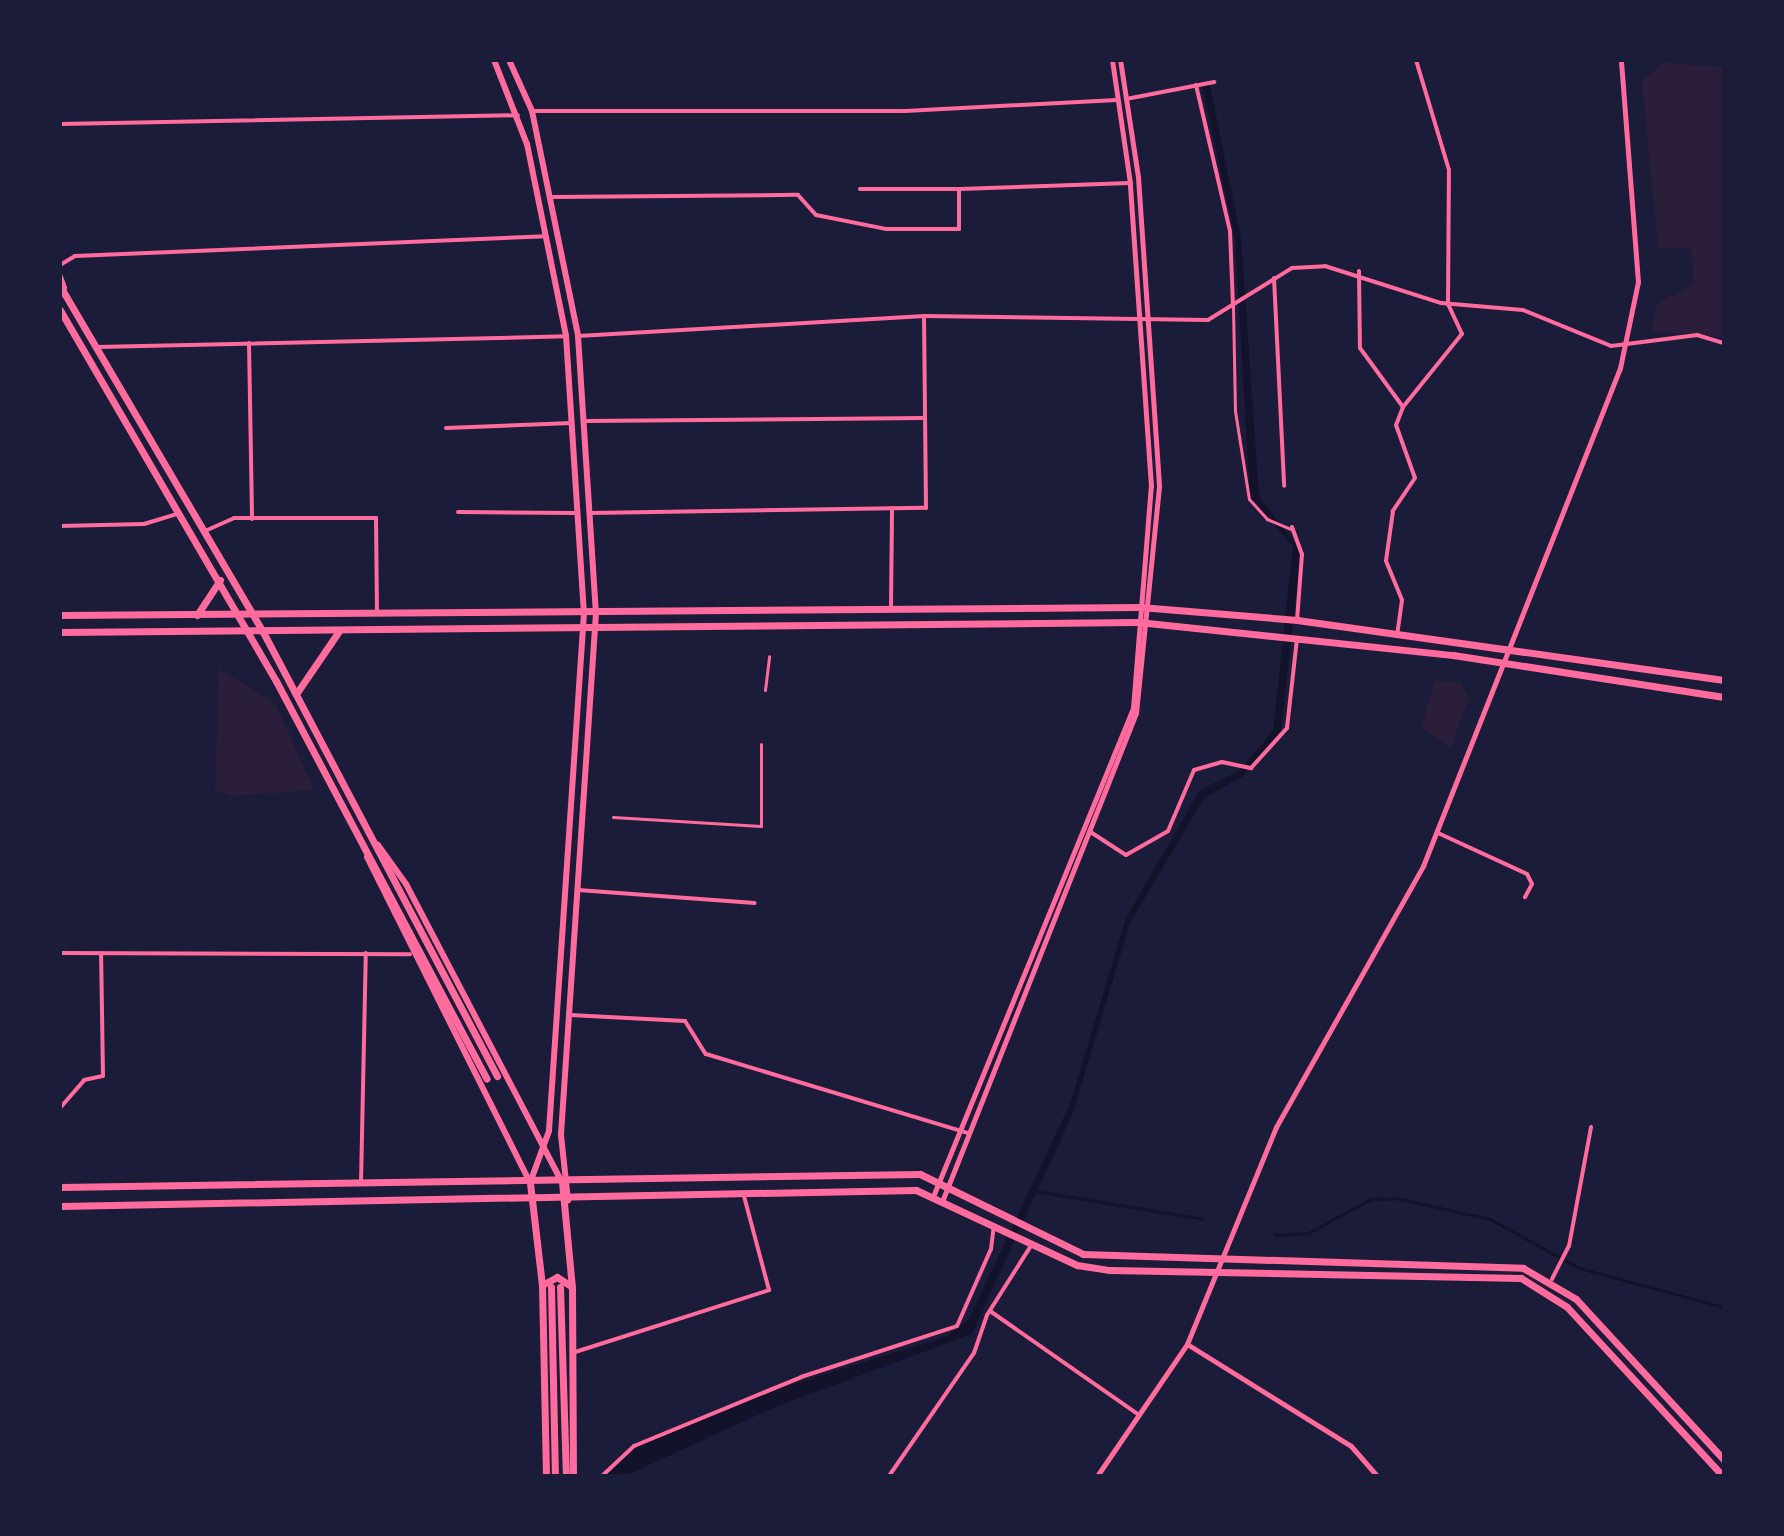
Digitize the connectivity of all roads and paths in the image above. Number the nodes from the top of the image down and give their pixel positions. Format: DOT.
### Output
graph roads {
  1 [pos="494,60"];
  2 [pos="509,60"];
  3 [pos="1112,60"];
  4 [pos="1120,60"];
  5 [pos="1416,60"];
  6 [pos="1621,60"];
  7 [pos="1214,82"];
  8 [pos="1196,85"];
  9 [pos="1124,100"];
  10 [pos="532,111"];
  11 [pos="518,115"];
  12 [pos="60,124"];
  13 [pos="1130,183"];
  14 [pos="860,189"];
  15 [pos="959,189"];
  16 [pos="551,197"];
  17 [pos="546,236"];
  18 [pos="60,265"];
  19 [pos="1359,271"];
  20 [pos="60,276"];
  21 [pos="1274,278"];
  22 [pos="60,286"];
  23 [pos="69,300"];
  24 [pos="1448,304"];
  25 [pos="1234,306"];
  26 [pos="60,310"];
  27 [pos="924,316"];
  28 [pos="1144,318"];
  29 [pos="566,336"];
  30 [pos="578,336"];
  31 [pos="249,343"];
  32 [pos="1724,343"];
  33 [pos="96,347"];
  34 [pos="1626,347"];
  35 [pos="1403,407"];
  36 [pos="925,418"];
  37 [pos="584,421"];
  38 [pos="572,423"];
  39 [pos="446,428"];
  40 [pos="1284,486"];
  41 [pos="892,508"];
  42 [pos="458,512"];
  43 [pos="180,513"];
  44 [pos="577,513"];
  45 [pos="590,513"];
  46 [pos="252,519"];
  47 [pos="60,526"];
  48 [pos="1292,529"];
  49 [pos="205,531"];
  50 [pos="220,580"];
  51 [pos="1144,607"];
  52 [pos="891,609"];
  53 [pos="584,613"];
  54 [pos="596,613"];
  55 [pos="377,614"];
  56 [pos="60,615"];
  57 [pos="197,615"];
  58 [pos="252,615"];
  59 [pos="239,616"];
  60 [pos="1297,620"];
  61 [pos="1138,622"];
  62 [pos="1148,623"];
  63 [pos="597,629"];
  64 [pos="584,630"];
  65 [pos="339,631"];
  66 [pos="60,632"];
  67 [pos="248,632"];
  68 [pos="263,632"];
  69 [pos="1397,634"];
  70 [pos="1297,636"];
  71 [pos="1507,648"];
  72 [pos="769,656"];
  73 [pos="1501,662"];
  74 [pos="1724,680"];
  75 [pos="765,690"];
  76 [pos="296,694"];
  77 [pos="1724,697"];
  78 [pos="761,744"];
  79 [pos="613,817"];
  80 [pos="1088,830"];
  81 [pos="1438,833"];
  82 [pos="372,837"];
  83 [pos="361,844"];
  84 [pos="578,890"];
  85 [pos="1525,897"];
  86 [pos="755,903"];
  87 [pos="60,953"];
  88 [pos="101,953"];
  89 [pos="366,953"];
  90 [pos="410,954"];
  91 [pos="570,1015"];
  92 [pos="497,1076"];
  93 [pos="487,1079"];
  94 [pos="60,1108"];
  95 [pos="1591,1127"];
  96 [pos="959,1129"];
  97 [pos="968,1133"];
  98 [pos="544,1147"];
  99 [pos="939,1179"];
  100 [pos="564,1182"];
  101 [pos="530,1183"];
  102 [pos="361,1185"];
  103 [pos="949,1185"];
  104 [pos="60,1187"];
  105 [pos="934,1194"];
  106 [pos="744,1196"];
  107 [pos="943,1199"];
  108 [pos="568,1201"];
  109 [pos="535,1202"];
  110 [pos="60,1206"];
  111 [pos="996,1227"];
  112 [pos="1030,1243"];
  113 [pos="1227,1257"];
  114 [pos="1221,1271"];
  115 [pos="1552,1279"];
  116 [pos="551,1286"];
  117 [pos="572,1288"];
  118 [pos="990,1311"];
  119 [pos="1187,1344"];
  120 [pos="572,1353"];
  121 [pos="1139,1415"];
  122 [pos="1724,1460"];
  123 [pos="546,1476"];
  124 [pos="555,1476"];
  125 [pos="566,1476"];
  126 [pos="573,1476"];
  127 [pos="602,1476"];
  128 [pos="889,1476"];
  129 [pos="1097,1476"];
  130 [pos="1377,1476"];
  131 [pos="1723,1476"];
  1 -- 11 [label="main road"];
  2 -- 10 [label="main road"];
  3 -- 9 [label="street"];
  4 -- 9 [label="street"];
  5 -- 24 [label="street"];
  6 -- 34 [label="street"];
  7 -- 8 [label="street"];
  8 -- 9 [label="street"];
  8 -- 25 [label="street"];
  9 -- 10 [label="street"];
  9 -- 13 [label="street"];
  9 -- 28 [label="street"];
  10 -- 16 [label="main road"];
  11 -- 12 [label="street"];
  11 -- 17 [label="main road"];
  13 -- 15 [label="street"];
  13 -- 28 [label="street"];
  14 -- 15 [label="street"];
  15 -- 16 [label="street"];
  16 -- 30 [label="main road"];
  17 -- 18 [label="street"];
  17 -- 29 [label="main road"];
  19 -- 21 [label="street"];
  19 -- 24 [label="street"];
  19 -- 35 [label="street"];
  20 -- 23 [label="street"];
  21 -- 25 [label="street"];
  21 -- 40 [label="street"];
  22 -- 23 [label="main road"];
  23 -- 33 [label="main road"];
  24 -- 34 [label="street"];
  24 -- 35 [label="street"];
  25 -- 28 [label="street"];
  25 -- 48 [label="street"];
  26 -- 43 [label="main road"];
  27 -- 28 [label="street"];
  27 -- 30 [label="street"];
  27 -- 36 [label="street"];
  28 -- 51 [label="street"];
  29 -- 31 [label="street"];
  29 -- 38 [label="main road"];
  30 -- 37 [label="main road"];
  31 -- 33 [label="street"];
  31 -- 46 [label="street"];
  32 -- 34 [label="street"];
  33 -- 49 [label="main road"];
  34 -- 71 [label="street"];
  35 -- 69 [label="street"];
  36 -- 37 [label="street"];
  36 -- 41 [label="street"];
  37 -- 45 [label="main road"];
  38 -- 39 [label="street"];
  38 -- 44 [label="main road"];
  41 -- 45 [label="street"];
  41 -- 52 [label="street"];
  42 -- 44 [label="street"];
  43 -- 47 [label="street"];
  43 -- 50 [label="main road"];
  44 -- 53 [label="main road"];
  45 -- 54 [label="main road"];
  46 -- 49 [label="street"];
  46 -- 55 [label="street"];
  48 -- 60 [label="street"];
  49 -- 58 [label="main road"];
  50 -- 57 [label="main road"];
  50 -- 59 [label="main road"];
  51 -- 52 [label="main road"];
  51 -- 60 [label="main road"];
  51 -- 61 [label="street"];
  51 -- 62 [label="street"];
  52 -- 54 [label="main road"];
  53 -- 54 [label="main road"];
  53 -- 55 [label="main road"];
  53 -- 64 [label="main road"];
  54 -- 63 [label="main road"];
  55 -- 58 [label="main road"];
  56 -- 57 [label="main road"];
  57 -- 59 [label="main road"];
  58 -- 59 [label="main road"];
  58 -- 68 [label="main road"];
  59 -- 67 [label="main road"];
  60 -- 69 [label="main road"];
  61 -- 62 [label="main road"];
  61 -- 63 [label="main road"];
  61 -- 96 [label="street"];
  62 -- 70 [label="main road"];
  62 -- 80 [label="street"];
  63 -- 64 [label="main road"];
  63 -- 84 [label="main road"];
  64 -- 65 [label="main road"];
  64 -- 98 [label="main road"];
  65 -- 68 [label="main road"];
  65 -- 76 [label="main road"];
  66 -- 67 [label="main road"];
  67 -- 68 [label="main road"];
  67 -- 83 [label="main road"];
  68 -- 76 [label="main road"];
  69 -- 71 [label="main road"];
  70 -- 73 [label="main road"];
  70 -- 80 [label="street"];
  71 -- 73 [label="street"];
  71 -- 74 [label="main road"];
  72 -- 75 [label="street"];
  73 -- 77 [label="main road"];
  73 -- 81 [label="street"];
  76 -- 82 [label="main road"];
  78 -- 79 [label="street"];
  80 -- 97 [label="street"];
  81 -- 85 [label="street"];
  81 -- 113 [label="street"];
  82 -- 92 [label="main road"];
  82 -- 98 [label="main road"];
  83 -- 90 [label="main road"];
  83 -- 93 [label="main road"];
  84 -- 86 [label="street"];
  84 -- 91 [label="main road"];
  87 -- 88 [label="street"];
  88 -- 89 [label="street"];
  88 -- 94 [label="street"];
  89 -- 90 [label="street"];
  89 -- 102 [label="street"];
  90 -- 101 [label="main road"];
  91 -- 96 [label="street"];
  91 -- 100 [label="main road"];
  95 -- 115 [label="street"];
  96 -- 97 [label="street"];
  96 -- 99 [label="street"];
  97 -- 103 [label="street"];
  98 -- 100 [label="main road"];
  98 -- 101 [label="main road"];
  99 -- 100 [label="main road"];
  99 -- 103 [label="main road"];
  99 -- 105 [label="street"];
  100 -- 101 [label="main road"];
  100 -- 108 [label="main road"];
  101 -- 102 [label="main road"];
  101 -- 109 [label="main road"];
  102 -- 104 [label="main road"];
  103 -- 107 [label="street"];
  103 -- 113 [label="main road"];
  105 -- 106 [label="main road"];
  105 -- 107 [label="main road"];
  106 -- 108 [label="main road"];
  106 -- 120 [label="street"];
  107 -- 111 [label="main road"];
  108 -- 109 [label="main road"];
  108 -- 117 [label="main road"];
  109 -- 110 [label="main road"];
  109 -- 116 [label="main road"];
  111 -- 112 [label="main road"];
  111 -- 127 [label="street"];
  112 -- 114 [label="main road"];
  112 -- 118 [label="street"];
  113 -- 114 [label="street"];
  113 -- 115 [label="main road"];
  114 -- 119 [label="street"];
  114 -- 131 [label="main road"];
  115 -- 122 [label="main road"];
  116 -- 117 [label="main road"];
  116 -- 123 [label="main road"];
  116 -- 124 [label="main road"];
  116 -- 125 [label="main road"];
  117 -- 120 [label="main road"];
  118 -- 121 [label="street"];
  118 -- 128 [label="street"];
  119 -- 121 [label="street"];
  119 -- 130 [label="street"];
  120 -- 126 [label="main road"];
  121 -- 129 [label="street"];
}
